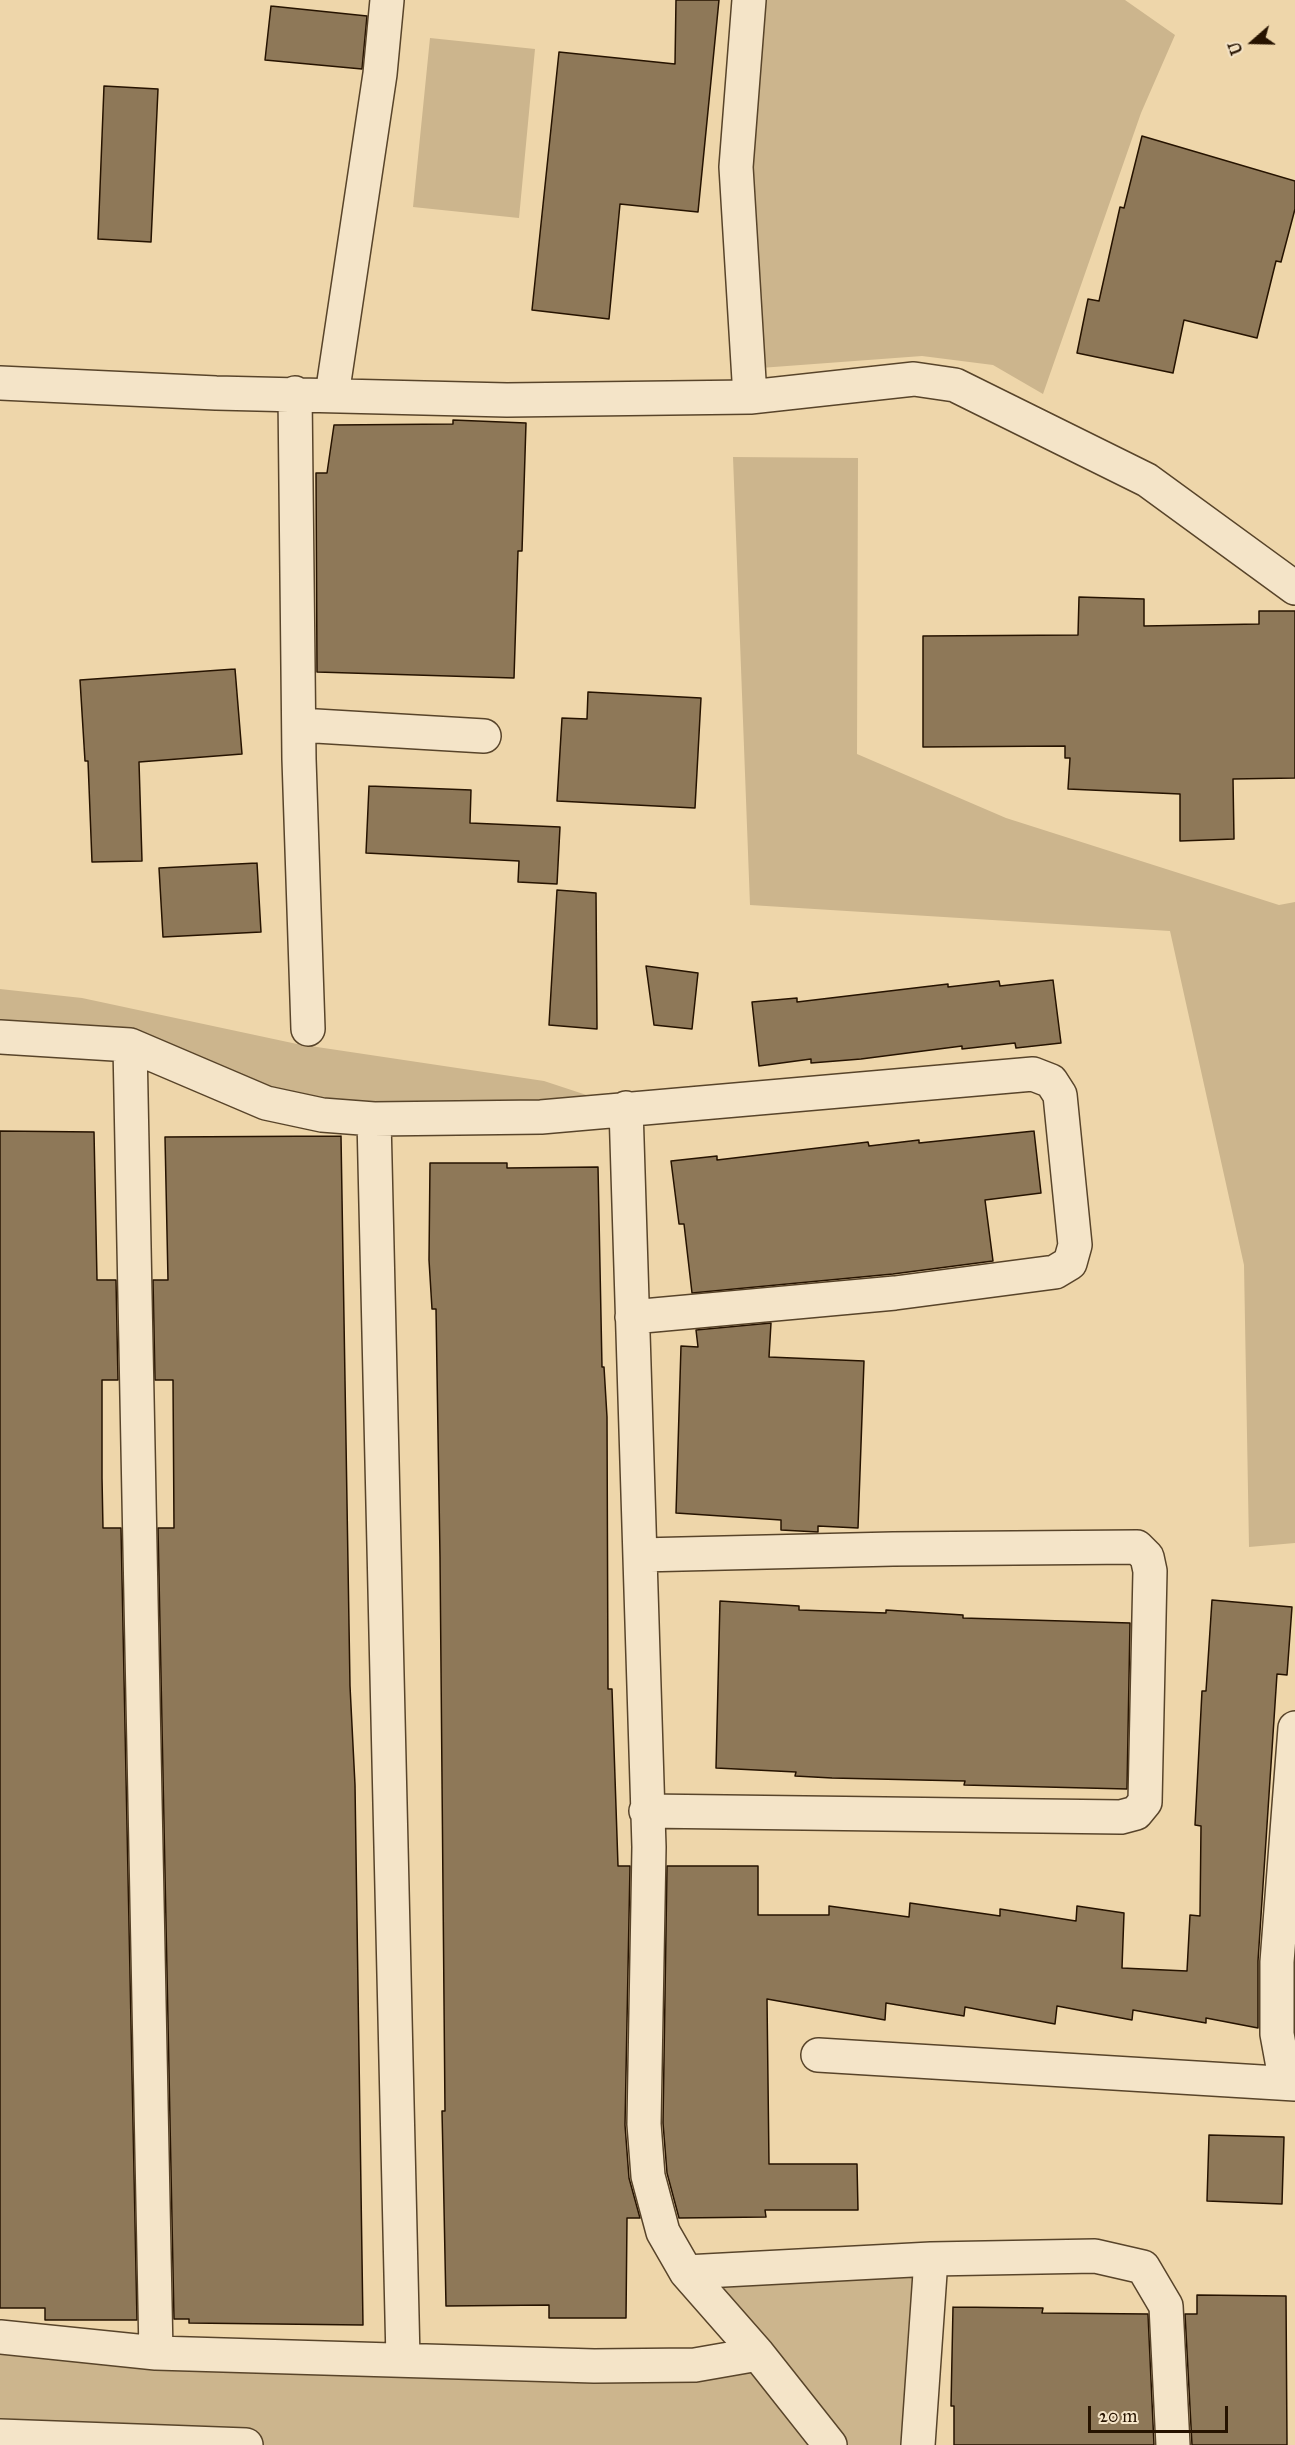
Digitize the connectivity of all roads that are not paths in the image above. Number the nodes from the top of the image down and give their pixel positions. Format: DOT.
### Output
graph roads {
  1 [pos="387,0"];
  2 [pos="749,0"];
  3 [pos="0,383"];
  4 [pos="295,393"];
  5 [pos="332,395"];
  6 [pos="750,397"];
  7 [pos="1295,588"];
  8 [pos="299,724"];
  9 [pos="484,736"];
  10 [pos="308,1029"];
  11 [pos="0,1037"];
  12 [pos="130,1045"];
  13 [pos="626,1108"];
  14 [pos="374,1119"];
  15 [pos="632,1317"];
  16 [pos="640,1556"];
  17 [pos="1295,1728"];
  18 [pos="646,1810"];
  19 [pos="818,2055"];
  20 [pos="1291,2084"];
  21 [pos="931,2259"];
  22 [pos="686,2272"];
  23 [pos="0,2337"];
  24 [pos="156,2353"];
  25 [pos="759,2354"];
  26 [pos="403,2359"];
  27 [pos="0,2436"];
  28 [pos="113,2442"];
  29 [pos="246,2445"];
  30 [pos="830,2445"];
  31 [pos="918,2445"];
  32 [pos="1173,2445"];
  1 -- 5 [label="street"];
  2 -- 6 [label="street"];
  3 -- 4 [label="street"];
  4 -- 5 [label="street"];
  4 -- 8 [label="street"];
  5 -- 6 [label="street"];
  6 -- 7 [label="street"];
  8 -- 9 [label="street"];
  8 -- 10 [label="street"];
  11 -- 12 [label="street"];
  12 -- 14 [label="street"];
  12 -- 24 [label="street"];
  13 -- 14 [label="street"];
  13 -- 15 [label="street"];
  13 -- 15 [label="street"];
  14 -- 26 [label="street"];
  15 -- 16 [label="street"];
  16 -- 18 [label="street"];
  16 -- 18 [label="street"];
  17 -- 20 [label="street"];
  18 -- 22 [label="street"];
  19 -- 20 [label="street"];
  21 -- 22 [label="street"];
  21 -- 31 [label="street"];
  21 -- 32 [label="street"];
  22 -- 25 [label="street"];
  23 -- 24 [label="street"];
  24 -- 26 [label="street"];
  25 -- 26 [label="street"];
  25 -- 30 [label="street"];
  27 -- 28 [label="street"];
  28 -- 29 [label="street"];
}
